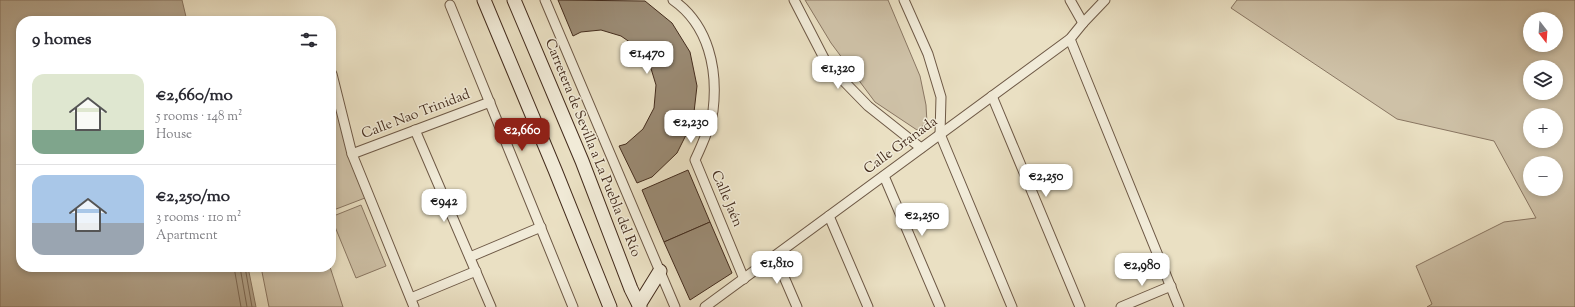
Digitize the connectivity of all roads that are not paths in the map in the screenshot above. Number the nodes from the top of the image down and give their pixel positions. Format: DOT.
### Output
graph roads {
  1 [pos="484,0"];
  2 [pos="514,0"];
  3 [pos="545,0"];
  4 [pos="673,0"];
  5 [pos="794,0"];
  6 [pos="904,0"];
  7 [pos="1070,0"];
  8 [pos="1105,0"];
  9 [pos="450,5"];
  10 [pos="1083,23"];
  11 [pos="1070,39"];
  12 [pos="336,90"];
  13 [pos="992,96"];
  14 [pos="490,102"];
  15 [pos="415,130"];
  16 [pos="940,134"];
  17 [pos="921,148"];
  18 [pos="352,154"];
  19 [pos="884,176"];
  20 [pos="829,216"];
  21 [pos="541,227"];
  22 [pos="775,256"];
  23 [pos="470,257"];
  24 [pos="476,271"];
  25 [pos="660,271"];
  26 [pos="744,278"];
  27 [pos="1171,286"];
  28 [pos="413,303"];
  29 [pos="639,306"];
  30 [pos="492,307"];
  31 [pos="573,307"];
  32 [pos="610,307"];
  33 [pos="675,307"];
  34 [pos="705,307"];
  35 [pos="797,307"];
  36 [pos="868,307"];
  37 [pos="940,307"];
  38 [pos="1012,307"];
  39 [pos="1080,307"];
  40 [pos="1121,307"];
  41 [pos="1179,307"];
  1 -- 32 [label="main road"];
  2 -- 29 [label="main road, Carretera de Sevilla a La Puebla del Río"];
  3 -- 25 [label="street"];
  4 -- 26 [label="street, Calle Jaén"];
  5 -- 17 [label="street"];
  6 -- 16 [label="street"];
  7 -- 10 [label="street"];
  8 -- 10 [label="street, Calle Granada"];
  9 -- 14 [label="street"];
  10 -- 11 [label="street, Calle Granada"];
  11 -- 13 [label="street, Calle Granada"];
  11 -- 27 [label="street"];
  12 -- 18 [label="street"];
  13 -- 16 [label="street, Calle Granada"];
  13 -- 39 [label="street"];
  14 -- 15 [label="street, Calle Nao Trinidad"];
  14 -- 21 [label="street"];
  15 -- 18 [label="street, Calle Nao Trinidad"];
  15 -- 23 [label="street"];
  16 -- 17 [label="street, Calle Granada"];
  16 -- 38 [label="street"];
  17 -- 19 [label="street, Calle Granada"];
  18 -- 28 [label="street"];
  19 -- 20 [label="street, Calle Granada"];
  19 -- 37 [label="street"];
  20 -- 22 [label="street, Calle Granada"];
  20 -- 36 [label="street"];
  21 -- 23 [label="street"];
  21 -- 31 [label="street"];
  22 -- 26 [label="street, Calle Granada"];
  22 -- 35 [label="street"];
  23 -- 24 [label="street"];
  24 -- 28 [label="street"];
  24 -- 30 [label="street"];
  25 -- 29 [label="main road"];
  25 -- 33 [label="street"];
  26 -- 34 [label="street, Calle Granada"];
  27 -- 40 [label="street"];
  27 -- 41 [label="street"];
}
